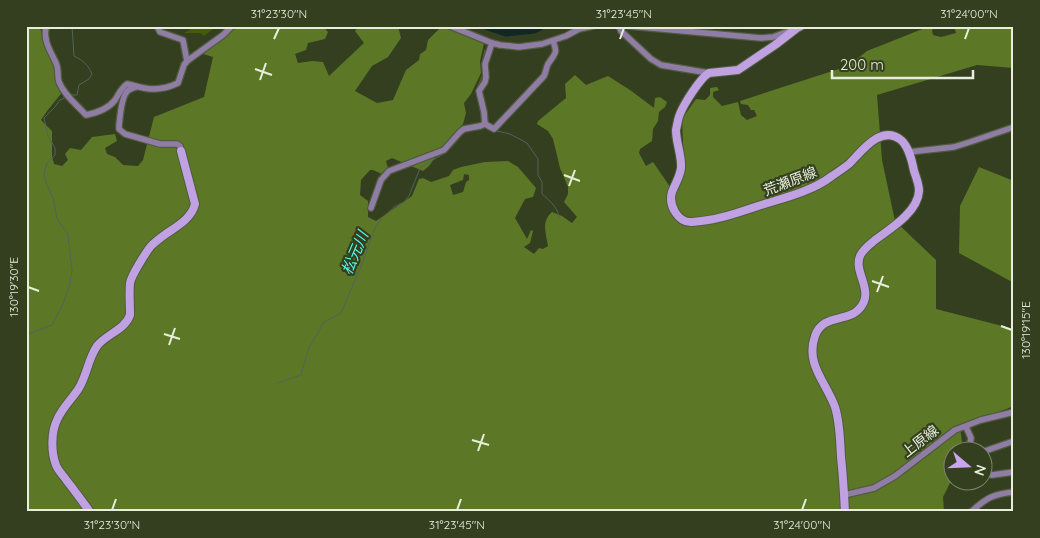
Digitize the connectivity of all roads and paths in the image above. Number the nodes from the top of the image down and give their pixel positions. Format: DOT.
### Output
graph roads {
  1 [pos="46,26"];
  2 [pos="157,26"];
  3 [pos="232,26"];
  4 [pos="450,26"];
  5 [pos="593,26"];
  6 [pos="619,26"];
  7 [pos="629,26"];
  8 [pos="798,27"];
  9 [pos="580,28"];
  10 [pos="554,40"];
  11 [pos="492,43"];
  12 [pos="187,61"];
  13 [pos="709,73"];
  14 [pos="136,87"];
  15 [pos="485,124"];
  16 [pos="1014,127"];
  17 [pos="181,151"];
  18 [pos="909,152"];
  19 [pos="370,208"];
  20 [pos="1014,412"];
  21 [pos="966,427"];
  22 [pos="971,440"];
  23 [pos="1014,441"];
  24 [pos="992,449"];
  25 [pos="1014,472"];
  26 [pos="992,475"];
  27 [pos="1014,492"];
  28 [pos="844,495"];
  29 [pos="90,512"];
  30 [pos="845,512"];
  31 [pos="971,512"];
  1 -- 14 [label="street"];
  2 -- 12 [label="street"];
  3 -- 12 [label="street"];
  4 -- 11 [label="street"];
  5 -- 9 [label="street"];
  6 -- 13 [label="street"];
  7 -- 8 [label="street"];
  8 -- 13 [label="street"];
  9 -- 10 [label="street"];
  10 -- 11 [label="street"];
  10 -- 15 [label="street"];
  11 -- 15 [label="street"];
  12 -- 14 [label="street"];
  13 -- 18 [label="street, 荒瀬原線"];
  14 -- 17 [label="street"];
  15 -- 19 [label="street"];
  16 -- 18 [label="street"];
  17 -- 29 [label="street"];
  18 -- 28 [label="street"];
  20 -- 21 [label="street, 上原線"];
  21 -- 22 [label="street"];
  21 -- 28 [label="street, 上原線"];
  23 -- 24 [label="street"];
  25 -- 26 [label="street"];
  27 -- 31 [label="street"];
  28 -- 30 [label="street"];
}
